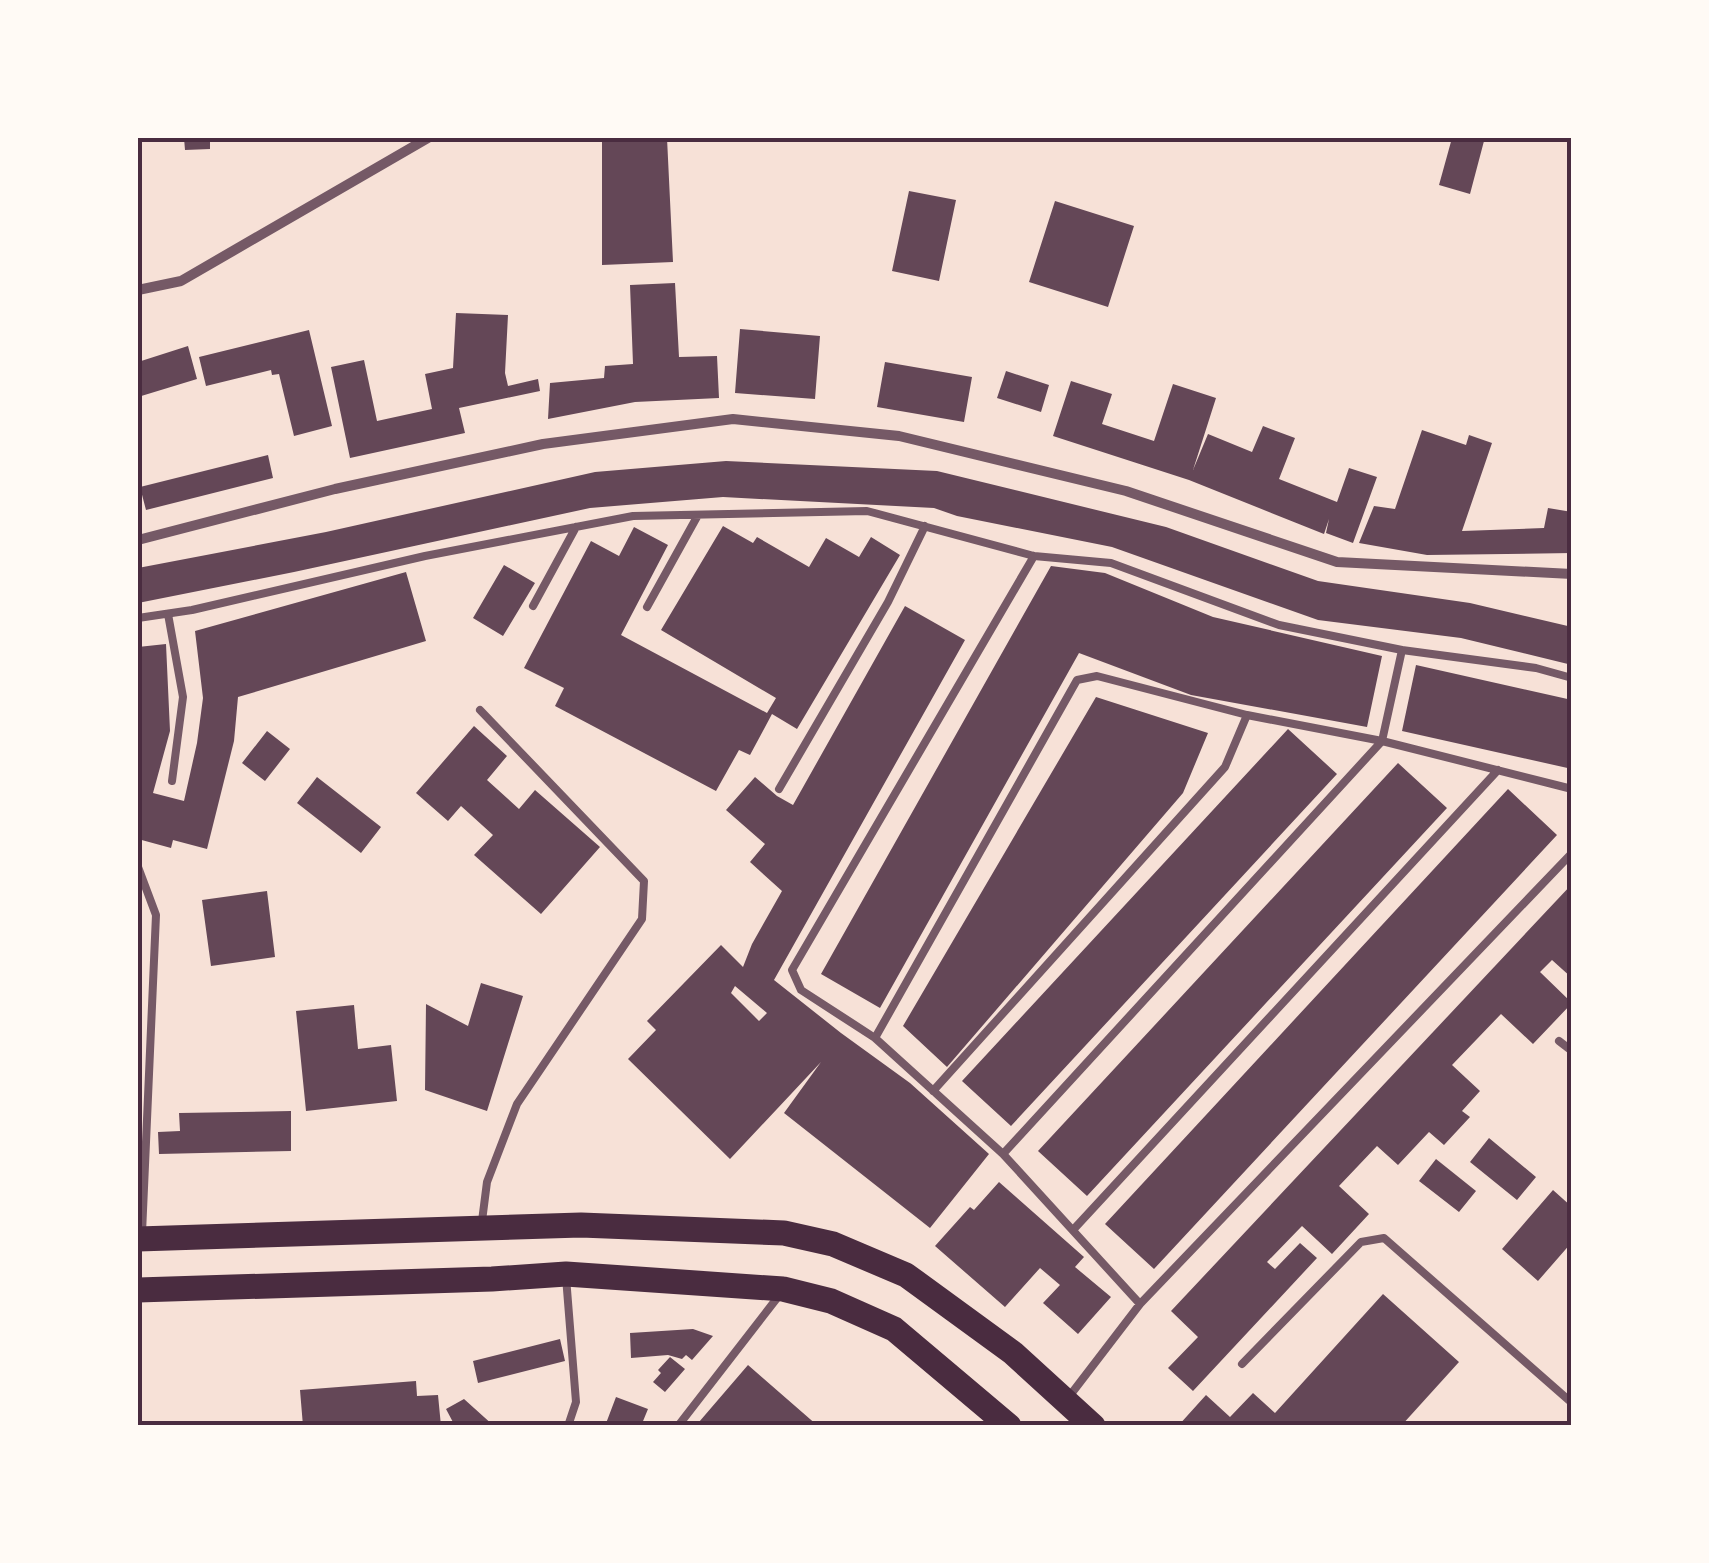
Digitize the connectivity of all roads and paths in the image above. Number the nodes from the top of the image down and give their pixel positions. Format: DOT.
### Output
graph roads {
  1 [pos="428,138"];
  2 [pos="138,290"];
  3 [pos="698,515"];
  4 [pos="925,526"];
  5 [pos="576,527"];
  6 [pos="138,540"];
  7 [pos="1034,556"];
  8 [pos="1572,574"];
  9 [pos="533,606"];
  10 [pos="647,608"];
  11 [pos="168,614"];
  12 [pos="138,618"];
  13 [pos="1402,650"];
  14 [pos="1572,678"];
  15 [pos="480,710"];
  16 [pos="1246,715"];
  17 [pos="1382,741"];
  18 [pos="1498,770"];
  19 [pos="172,781"];
  20 [pos="779,789"];
  21 [pos="1572,789"];
  22 [pos="1572,853"];
  23 [pos="138,867"];
  24 [pos="875,1038"];
  25 [pos="1560,1041"];
  26 [pos="1572,1051"];
  27 [pos="933,1090"];
  28 [pos="1002,1154"];
  29 [pos="481,1228"];
  30 [pos="1073,1230"];
  31 [pos="140,1239"];
  32 [pos="566,1274"];
  33 [pos="138,1290"];
  34 [pos="784,1290"];
  35 [pos="1140,1304"];
  36 [pos="1242,1364"];
  37 [pos="1065,1402"];
  38 [pos="1572,1403"];
  39 [pos="568,1426"];
  40 [pos="678,1426"];
  41 [pos="1009,1426"];
  42 [pos="1093,1426"];
  1 -- 2 [label="street"];
  3 -- 4 [label="lane"];
  3 -- 5 [label="lane"];
  3 -- 10 [label="lane"];
  4 -- 7 [label="lane"];
  4 -- 20 [label="lane"];
  5 -- 9 [label="lane"];
  5 -- 11 [label="lane"];
  6 -- 8 [label="street"];
  7 -- 13 [label="lane"];
  7 -- 24 [label="lane"];
  11 -- 12 [label="lane"];
  11 -- 19 [label="lane"];
  13 -- 14 [label="lane"];
  13 -- 17 [label="lane"];
  15 -- 29 [label="lane"];
  16 -- 17 [label="lane"];
  16 -- 24 [label="lane"];
  16 -- 27 [label="lane"];
  17 -- 18 [label="lane"];
  17 -- 28 [label="lane"];
  18 -- 21 [label="lane"];
  18 -- 30 [label="lane"];
  22 -- 35 [label="lane"];
  23 -- 31 [label="lane"];
  24 -- 27 [label="lane"];
  25 -- 26 [label="lane"];
  27 -- 28 [label="lane"];
  28 -- 30 [label="lane"];
  29 -- 31 [label="main road"];
  29 -- 37 [label="main road"];
  30 -- 35 [label="lane"];
  32 -- 33 [label="main road"];
  32 -- 34 [label="main road"];
  32 -- 39 [label="lane"];
  34 -- 40 [label="lane"];
  34 -- 41 [label="main road"];
  35 -- 37 [label="lane"];
  36 -- 38 [label="lane"];
  37 -- 42 [label="main road"];
}
